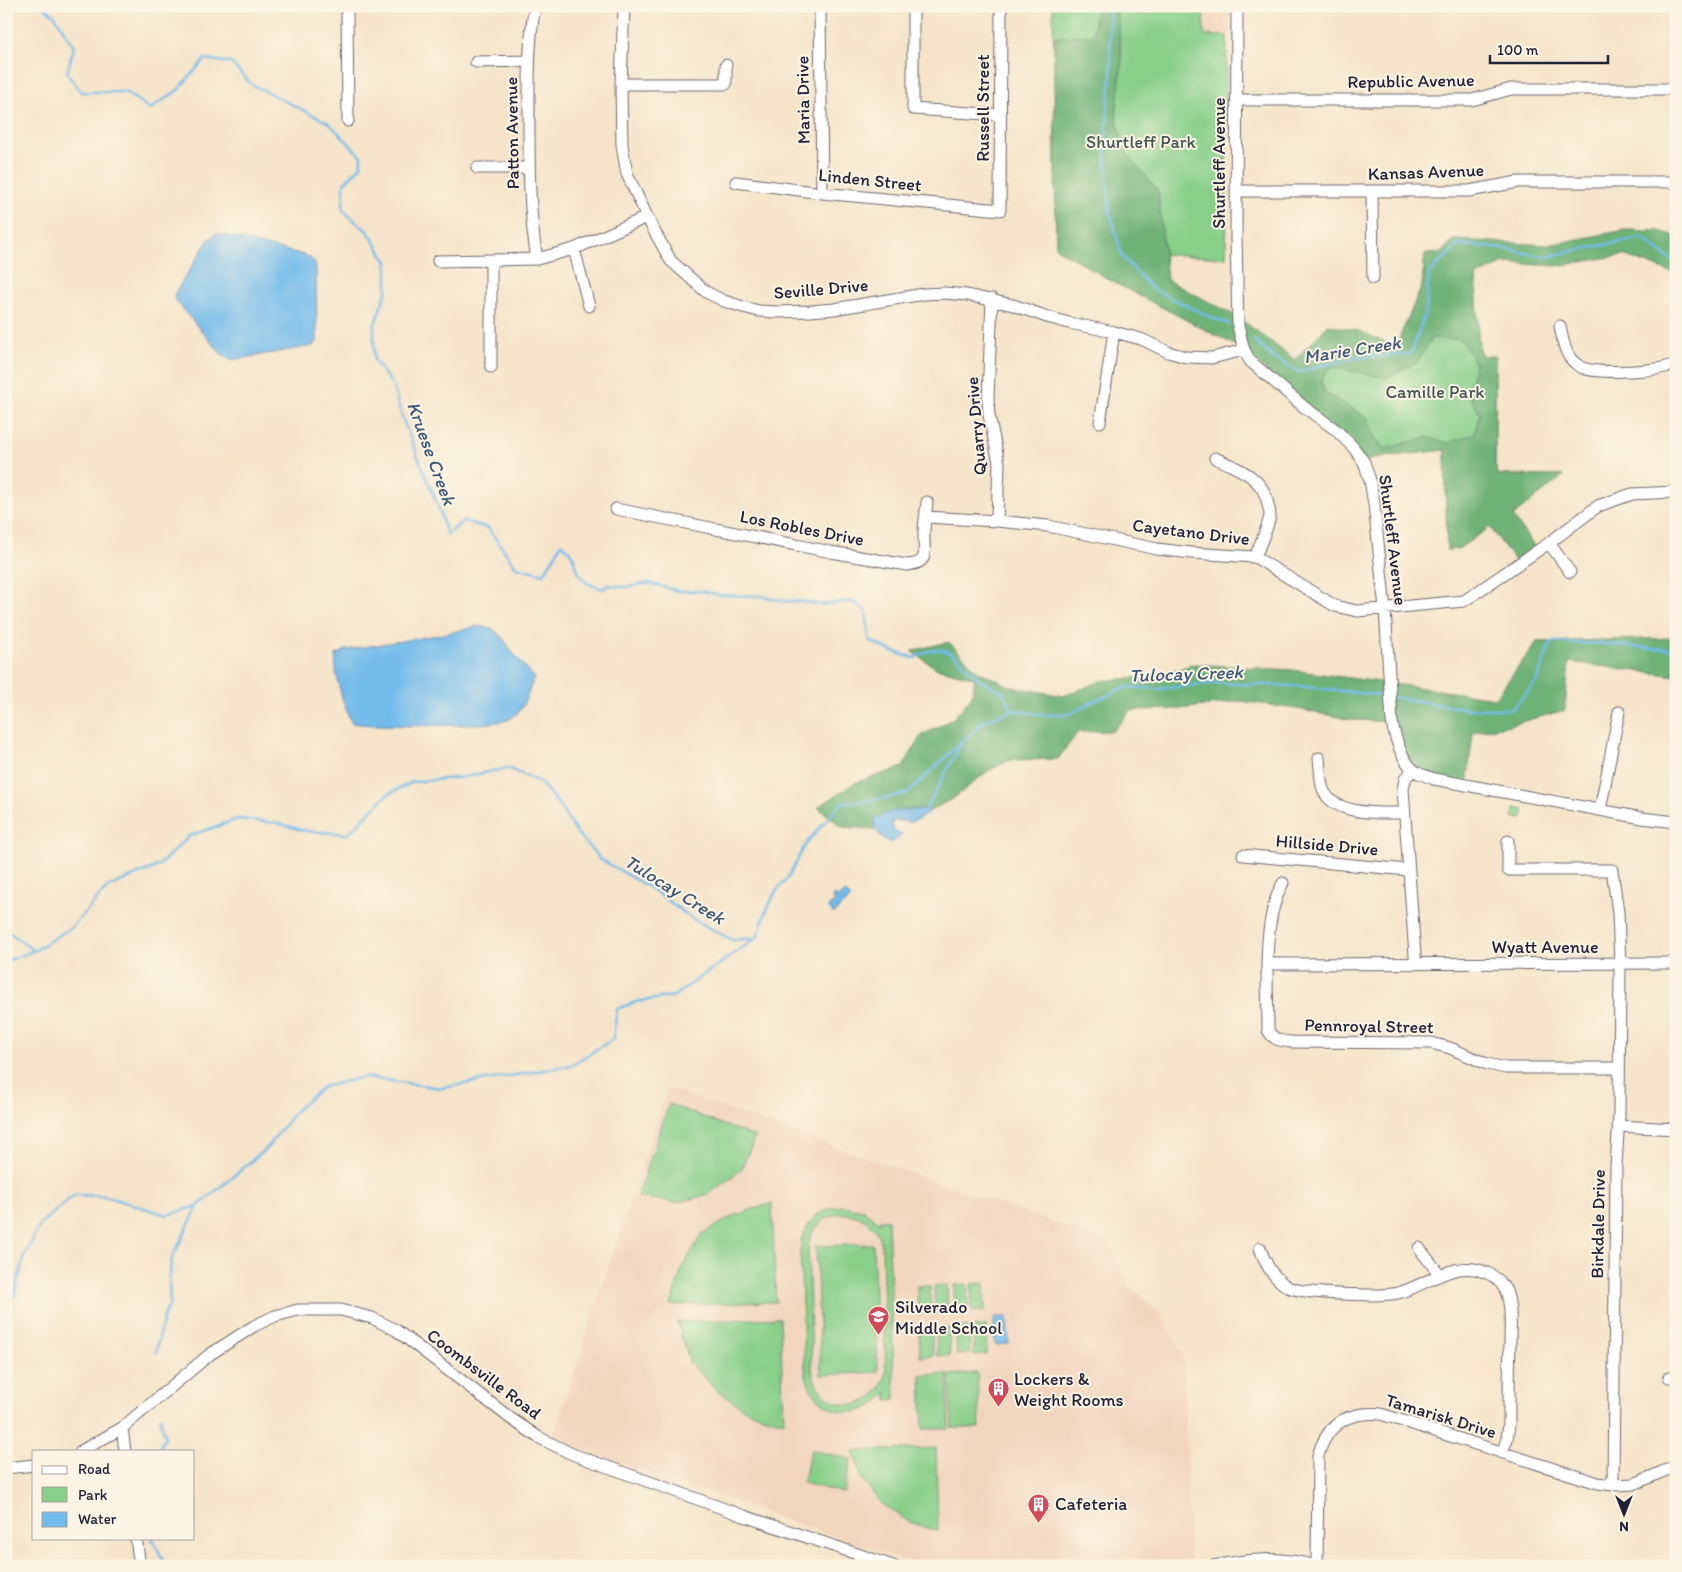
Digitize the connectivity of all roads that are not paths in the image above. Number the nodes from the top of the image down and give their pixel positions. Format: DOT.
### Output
graph roads {
  1 [pos="346,6"];
  2 [pos="534,6"];
  3 [pos="624,6"];
  4 [pos="820,6"];
  5 [pos="914,6"];
  6 [pos="1001,6"];
  7 [pos="1237,6"];
  8 [pos="529,61"];
  9 [pos="476,62"];
  10 [pos="726,65"];
  11 [pos="621,84"];
  12 [pos="1676,89"];
  13 [pos="1237,100"];
  14 [pos="1000,115"];
  15 [pos="348,122"];
  16 [pos="477,168"];
  17 [pos="529,168"];
  18 [pos="736,182"];
  19 [pos="1676,182"];
  20 [pos="1237,191"];
  21 [pos="1372,192"];
  22 [pos="822,193"];
  23 [pos="1000,210"];
  24 [pos="647,217"];
  25 [pos="574,249"];
  26 [pos="537,259"];
  27 [pos="438,261"];
  28 [pos="491,261"];
  29 [pos="1374,278"];
  30 [pos="992,299"];
  31 [pos="589,306"];
  32 [pos="1560,326"];
  33 [pos="1114,332"];
  34 [pos="1244,350"];
  35 [pos="1676,363"];
  36 [pos="491,366"];
  37 [pos="1100,422"];
  38 [pos="1215,458"];
  39 [pos="1676,492"];
  40 [pos="927,502"];
  41 [pos="616,509"];
  42 [pos="926,517"];
  43 [pos="997,521"];
  44 [pos="1549,543"];
  45 [pos="1254,556"];
  46 [pos="1570,572"];
  47 [pos="1385,609"];
  48 [pos="1619,712"];
  49 [pos="1319,758"];
  50 [pos="1413,769"];
  51 [pos="1600,810"];
  52 [pos="1404,813"];
  53 [pos="1676,822"];
  54 [pos="1508,841"];
  55 [pos="1243,855"];
  56 [pos="1408,870"];
  57 [pos="1283,883"];
  58 [pos="1676,963"];
  59 [pos="1268,964"];
  60 [pos="1415,964"];
  61 [pos="1620,964"];
  62 [pos="1619,1068"];
  63 [pos="1618,1126"];
  64 [pos="1676,1129"];
  65 [pos="1260,1248"];
  66 [pos="1419,1248"];
  67 [pos="1440,1275"];
  68 [pos="122,1428"];
  69 [pos="84,1450"];
  70 [pos="125,1450"];
  71 [pos="1502,1453"];
  72 [pos="32,1465"];
  73 [pos="1676,1466"];
  74 [pos="6,1468"];
  75 [pos="1614,1485"];
  76 [pos="136,1540"];
  77 [pos="140,1566"];
  78 [pos="893,1566"];
  79 [pos="1213,1566"];
  80 [pos="1317,1566"];
  1 -- 15 [label="street"];
  2 -- 8 [label="street, Patton Avenue"];
  3 -- 11 [label="street, Seville Drive"];
  4 -- 22 [label="street, Maria Drive"];
  5 -- 14 [label="street"];
  6 -- 14 [label="street, Russell Street"];
  7 -- 13 [label="street, Shurtleff Avenue"];
  8 -- 9 [label="street"];
  8 -- 17 [label="street, Patton Avenue"];
  10 -- 11 [label="street"];
  11 -- 24 [label="street, Seville Drive"];
  12 -- 13 [label="street, Republic Avenue"];
  13 -- 20 [label="street, Shurtleff Avenue"];
  14 -- 23 [label="street, Russell Street"];
  16 -- 17 [label="street"];
  17 -- 26 [label="street, Patton Avenue"];
  18 -- 22 [label="street, Linden Street"];
  19 -- 21 [label="street, Kansas Avenue"];
  20 -- 21 [label="street, Kansas Avenue"];
  20 -- 34 [label="street, Shurtleff Avenue"];
  21 -- 29 [label="street"];
  22 -- 23 [label="street, Linden Street"];
  24 -- 25 [label="street"];
  24 -- 30 [label="street, Seville Drive"];
  25 -- 26 [label="street"];
  25 -- 31 [label="street"];
  26 -- 28 [label="street"];
  27 -- 28 [label="street"];
  28 -- 36 [label="street"];
  30 -- 33 [label="street, Seville Drive"];
  30 -- 43 [label="street, Quarry Drive"];
  32 -- 35 [label="street"];
  33 -- 34 [label="street, Seville Drive"];
  33 -- 37 [label="street"];
  34 -- 47 [label="street, Shurtleff Avenue"];
  38 -- 45 [label="street"];
  39 -- 44 [label="street, Cayetano Drive"];
  40 -- 42 [label="street, Los Robles Drive"];
  41 -- 42 [label="street, Los Robles Drive"];
  42 -- 43 [label="street, Cayetano Drive"];
  43 -- 45 [label="street, Cayetano Drive"];
  44 -- 46 [label="street"];
  44 -- 47 [label="street, Cayetano Drive"];
  45 -- 47 [label="street, Cayetano Drive"];
  47 -- 50 [label="street, Shurtleff Avenue"];
  48 -- 51 [label="street"];
  49 -- 52 [label="street"];
  50 -- 51 [label="street"];
  50 -- 52 [label="street"];
  51 -- 53 [label="street"];
  52 -- 56 [label="street"];
  54 -- 61 [label="street, Birkdale Drive"];
  55 -- 56 [label="street, Hillside Drive"];
  56 -- 60 [label="street"];
  57 -- 59 [label="street, Pennroyal Street"];
  58 -- 61 [label="street, Wyatt Avenue"];
  59 -- 60 [label="street, Wyatt Avenue"];
  59 -- 62 [label="street, Pennroyal Street"];
  60 -- 61 [label="street, Wyatt Avenue"];
  61 -- 62 [label="street, Birkdale Drive"];
  62 -- 63 [label="street, Birkdale Drive"];
  63 -- 64 [label="street"];
  63 -- 75 [label="street, Birkdale Drive"];
  65 -- 67 [label="street"];
  66 -- 67 [label="street"];
  67 -- 71 [label="street"];
  68 -- 69 [label="street, Coombsville Road"];
  68 -- 70 [label="street"];
  68 -- 78 [label="street, Coombsville Road"];
  71 -- 75 [label="street, Tamarisk Drive"];
  71 -- 80 [label="street, Tamarisk Drive"];
  72 -- 74 [label="street"];
  73 -- 75 [label="street, Tamarisk Drive"];
  76 -- 77 [label="street"];
  79 -- 80 [label="street"];
}
